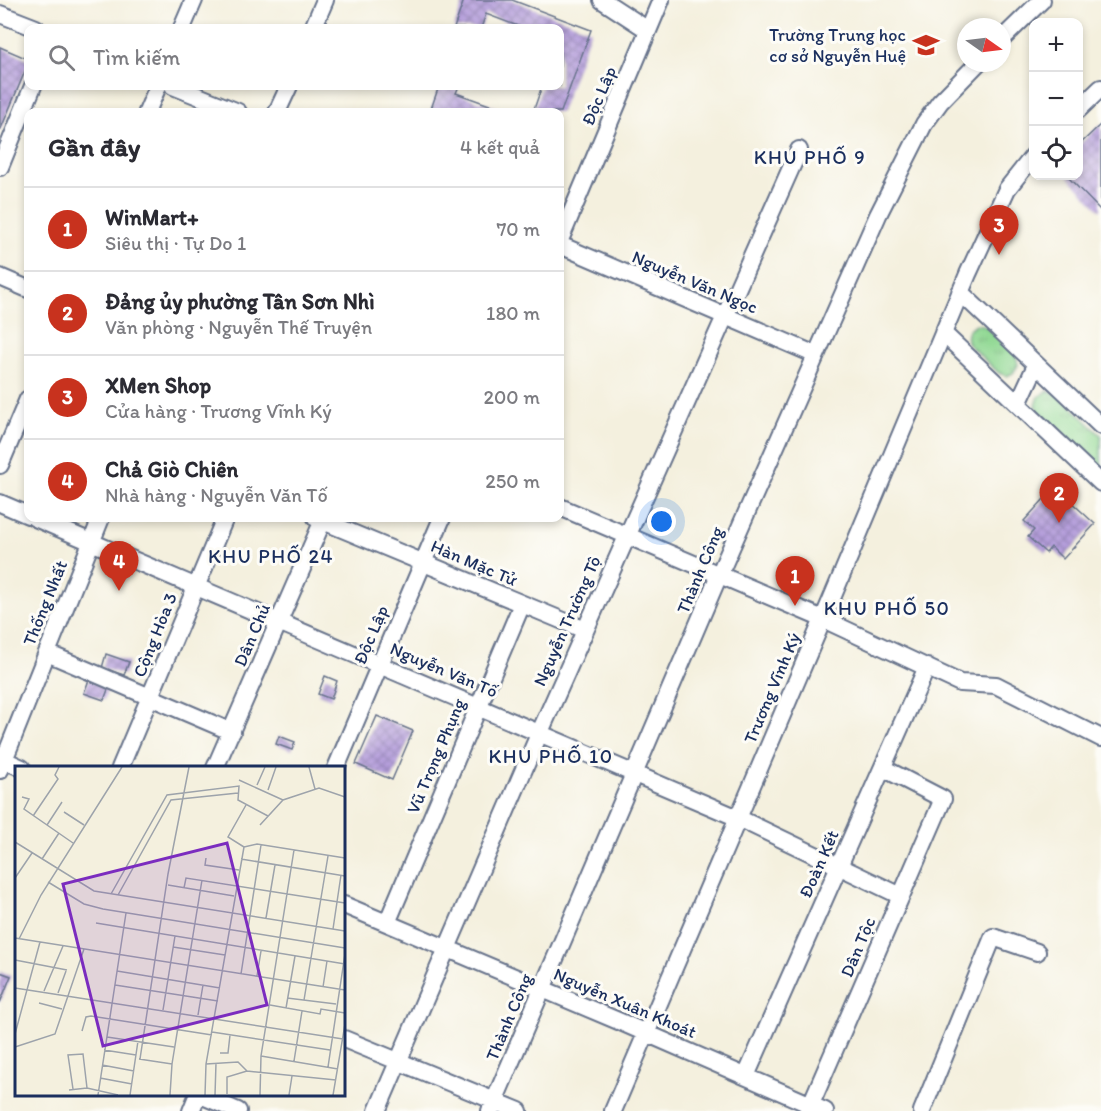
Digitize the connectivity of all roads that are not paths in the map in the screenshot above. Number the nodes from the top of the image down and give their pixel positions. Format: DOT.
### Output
graph roads {
  1 [pos="194,0"];
  2 [pos="325,0"];
  3 [pos="602,0"];
  4 [pos="661,0"];
  5 [pos="1042,0"];
  6 [pos="0,14"];
  7 [pos="26,24"];
  8 [pos="184,24"];
  9 [pos="315,24"];
  10 [pos="648,30"];
  11 [pos="1011,30"];
  12 [pos="969,72"];
  13 [pos="1101,88"];
  14 [pos="31,90"];
  15 [pos="156,90"];
  16 [pos="183,90"];
  17 [pos="287,90"];
  18 [pos="1083,105"];
  19 [pos="24,108"];
  20 [pos="24,108"];
  21 [pos="149,108"];
  22 [pos="228,108"];
  23 [pos="280,108"];
  24 [pos="799,150"];
  25 [pos="1029,160"];
  26 [pos="0,167"];
  27 [pos="564,230"];
  28 [pos="564,247"];
  29 [pos="0,277"];
  30 [pos="24,287"];
  31 [pos="960,292"];
  32 [pos="725,316"];
  33 [pos="943,333"];
  34 [pos="816,355"];
  35 [pos="1036,365"];
  36 [pos="1018,404"];
  37 [pos="24,408"];
  38 [pos="1101,426"];
  39 [pos="0,465"];
  40 [pos="1101,483"];
  41 [pos="0,503"];
  42 [pos="564,509"];
  43 [pos="24,513"];
  44 [pos="45,522"];
  45 [pos="99,522"];
  46 [pos="223,522"];
  47 [pos="319,522"];
  48 [pos="330,522"];
  49 [pos="440,522"];
  50 [pos="627,536"];
  51 [pos="91,541"];
  52 [pos="423,563"];
  53 [pos="719,575"];
  54 [pos="196,586"];
  55 [pos="522,604"];
  56 [pos="823,619"];
  57 [pos="278,622"];
  58 [pos="585,630"];
  59 [pos="47,653"];
  60 [pos="380,665"];
  61 [pos="927,667"];
  62 [pos="151,697"];
  63 [pos="478,706"];
  64 [pos="232,732"];
  65 [pos="540,732"];
  66 [pos="1101,738"];
  67 [pos="1,763"];
  68 [pos="121,766"];
  69 [pos="216,766"];
  70 [pos="337,766"];
  71 [pos="883,768"];
  72 [pos="634,773"];
  73 [pos="738,818"];
  74 [pos="839,866"];
  75 [pos="901,896"];
  76 [pos="345,904"];
  77 [pos="387,923"];
  78 [pos="447,948"];
  79 [pos="1036,952"];
  80 [pos="542,988"];
  81 [pos="646,1033"];
  82 [pos="345,1039"];
  83 [pos="399,1061"];
  84 [pos="746,1076"];
  85 [pos="198,1096"];
  86 [pos="200,1096"];
  87 [pos="492,1106"];
  88 [pos="815,1109"];
  89 [pos="191,1111"];
  90 [pos="238,1111"];
  91 [pos="377,1111"];
  92 [pos="519,1111"];
  93 [pos="613,1111"];
  94 [pos="922,1111"];
  1 -- 8 [label="street"];
  2 -- 9 [label="street"];
  3 -- 10 [label="street"];
  4 -- 10 [label="street, Độc Lập"];
  5 -- 11 [label="street"];
  6 -- 7 [label="street"];
  10 -- 27 [label="street, Độc Lập"];
  12 -- 34 [label="street, Thành Công"];
  13 -- 18 [label="street"];
  14 -- 20 [label="street"];
  15 -- 21 [label="street"];
  16 -- 22 [label="street"];
  17 -- 23 [label="street"];
  19 -- 26 [label="street"];
  24 -- 32 [label="street, Nguyễn Trường Tộ"];
  25 -- 31 [label="street, Trương Vĩnh Ký"];
  28 -- 32 [label="street, Nguyễn Văn Ngọc"];
  29 -- 30 [label="street"];
  31 -- 33 [label="street, Trương Vĩnh Ký"];
  31 -- 35 [label="street"];
  32 -- 34 [label="street, Nguyễn Văn Ngọc"];
  32 -- 50 [label="street, Nguyễn Trường Tộ"];
  33 -- 36 [label="street"];
  33 -- 56 [label="street, Trương Vĩnh Ký"];
  34 -- 53 [label="street, Thành Công"];
  35 -- 36 [label="street"];
  35 -- 38 [label="street"];
  36 -- 40 [label="street"];
  37 -- 39 [label="street"];
  41 -- 43 [label="street"];
  42 -- 50 [label="street"];
  44 -- 51 [label="street, Nguyễn Văn Tố"];
  45 -- 51 [label="street, Thống Nhất"];
  46 -- 54 [label="street, Cộng Hòa 3"];
  47 -- 57 [label="street, Dân Chủ"];
  48 -- 52 [label="street, Hàn Mặc Tử"];
  49 -- 52 [label="street, Độc Lập"];
  50 -- 53 [label="street"];
  50 -- 58 [label="street, Nguyễn Trường Tộ"];
  51 -- 54 [label="street, Nguyễn Văn Tố"];
  51 -- 59 [label="street, Thống Nhất"];
  52 -- 55 [label="street, Hàn Mặc Tử"];
  52 -- 60 [label="street, Độc Lập"];
  53 -- 56 [label="street"];
  53 -- 72 [label="street, Thành Công"];
  54 -- 57 [label="street, Nguyễn Văn Tố"];
  54 -- 62 [label="street, Cộng Hòa 3"];
  55 -- 58 [label="street, Hàn Mặc Tử"];
  55 -- 63 [label="street, Vũ Trọng Phụng"];
  56 -- 61 [label="street"];
  56 -- 73 [label="street, Trương Vĩnh Ký"];
  57 -- 60 [label="street, Nguyễn Văn Tố"];
  57 -- 64 [label="street, Dân Chủ"];
  58 -- 65 [label="street, Nguyễn Trường Tộ"];
  59 -- 62 [label="street"];
  59 -- 67 [label="street, Thống Nhất"];
  60 -- 63 [label="street, Nguyễn Văn Tố"];
  60 -- 70 [label="street, Độc Lập"];
  61 -- 66 [label="street"];
  61 -- 71 [label="street, Đoàn Kết"];
  62 -- 64 [label="street"];
  62 -- 68 [label="street, Cộng Hòa 3"];
  63 -- 65 [label="street, Nguyễn Văn Tố"];
  63 -- 77 [label="street, Vũ Trọng Phụng"];
  64 -- 69 [label="street, Dân Chủ"];
  65 -- 72 [label="street, Nguyễn Văn Tố"];
  65 -- 78 [label="street, Nguyễn Trường Tộ"];
  71 -- 74 [label="street, Đoàn Kết"];
  71 -- 75 [label="street, Dân Tộc"];
  72 -- 73 [label="street, Nguyễn Văn Tố"];
  72 -- 80 [label="street, Thành Công"];
  73 -- 74 [label="street, Nguyễn Văn Tố"];
  73 -- 81 [label="street, Trương Vĩnh Ký"];
  74 -- 75 [label="street, Nguyễn Văn Tố"];
  74 -- 84 [label="street, Đoàn Kết"];
  75 -- 88 [label="street, Dân Tộc"];
  76 -- 77 [label="street, Nguyễn Xuân Khoát"];
  77 -- 78 [label="street, Nguyễn Xuân Khoát"];
  78 -- 80 [label="street, Nguyễn Xuân Khoát"];
  78 -- 83 [label="street, Nguyễn Trường Tộ"];
  79 -- 94 [label="street"];
  80 -- 81 [label="street, Nguyễn Xuân Khoát"];
  80 -- 87 [label="street, Thành Công"];
  81 -- 84 [label="street, Nguyễn Xuân Khoát"];
  81 -- 93 [label="street, Trương Vĩnh Ký"];
  82 -- 83 [label="street"];
  83 -- 87 [label="street"];
  83 -- 91 [label="street, Nguyễn Trường Tộ"];
  84 -- 88 [label="street, Nguyễn Xuân Khoát"];
  85 -- 89 [label="street"];
  86 -- 90 [label="street"];
  87 -- 92 [label="street"];
}
